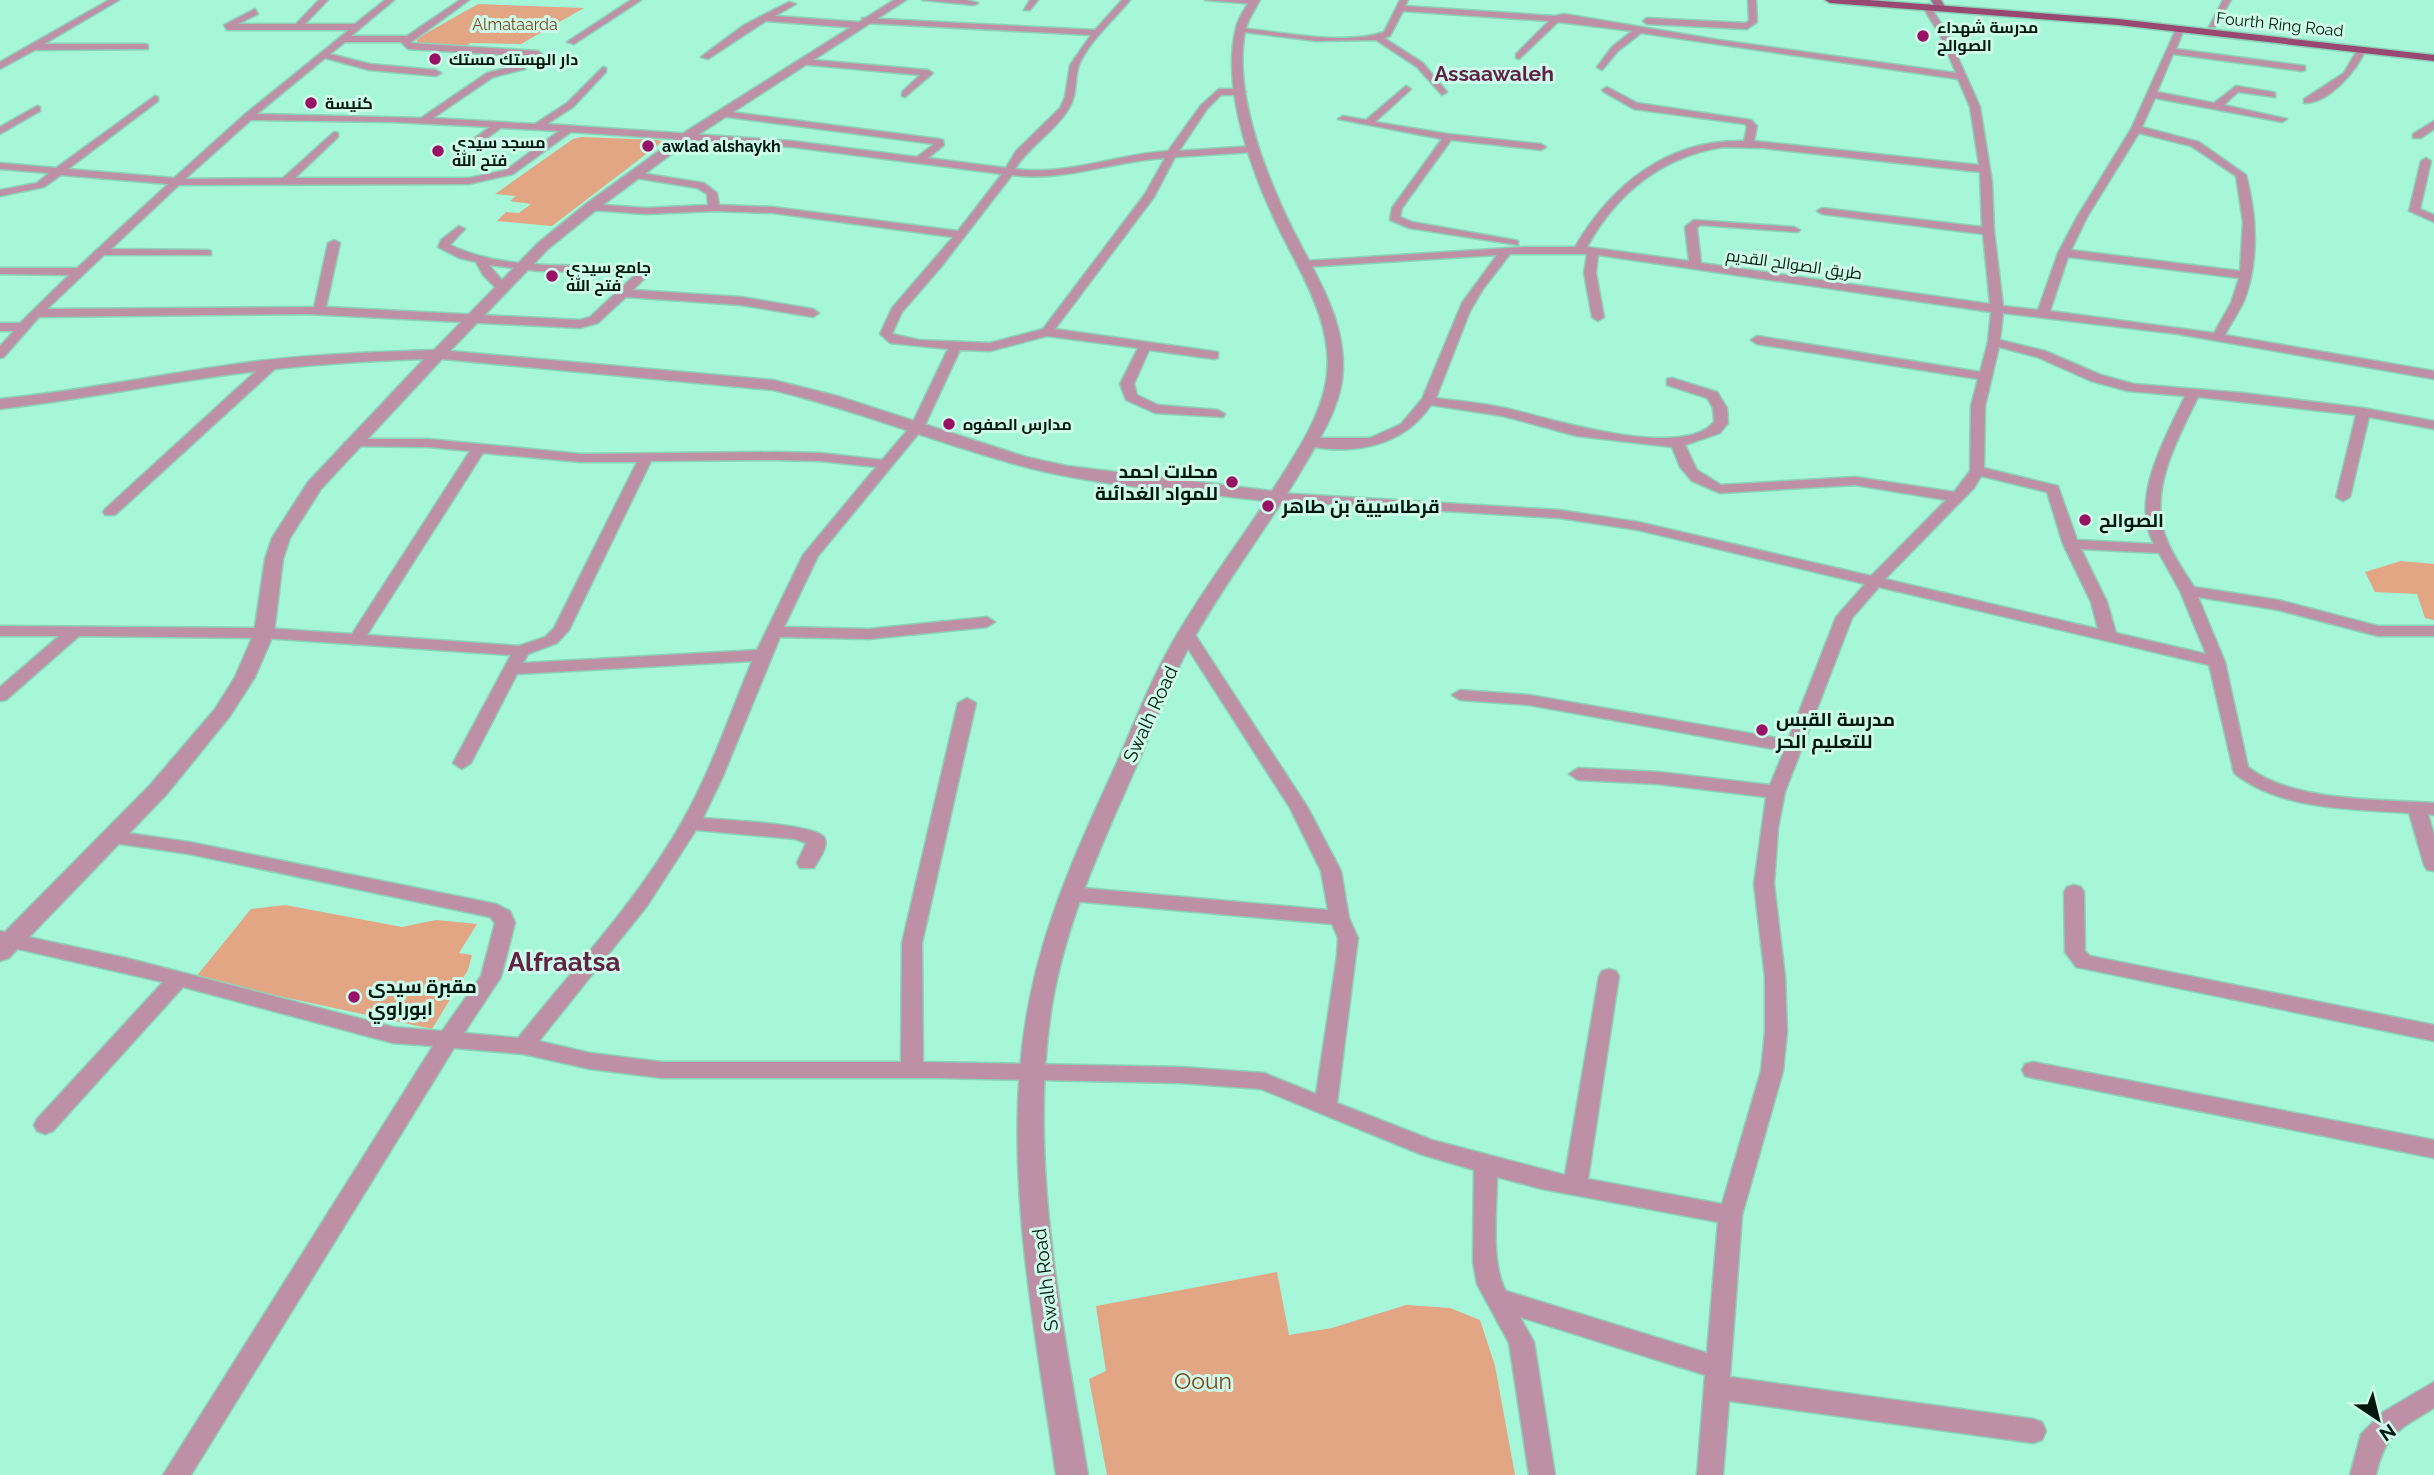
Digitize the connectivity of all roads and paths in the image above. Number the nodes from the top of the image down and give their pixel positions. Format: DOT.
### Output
graph roads {
  1 [pos="115,0"];
  2 [pos="324,0"];
  3 [pos="390,0"];
  4 [pos="465,0"];
  5 [pos="638,0"];
  6 [pos="776,0"];
  7 [pos="901,0"];
  8 [pos="926,0"];
  9 [pos="1034,0"];
  10 [pos="1126,0"];
  11 [pos="1209,0"];
  12 [pos="1752,0"];
  13 [pos="1830,0"];
  14 [pos="1969,0"];
  15 [pos="2227,0"];
  16 [pos="976,1"];
  17 [pos="1254,1"];
  18 [pos="1863,2"];
  19 [pos="1922,2"];
  20 [pos="1938,3"];
  21 [pos="1402,4"];
  22 [pos="1027,8"];
  23 [pos="2005,9"];
  24 [pos="965,11"];
  25 [pos="255,12"];
  26 [pos="1558,17"];
  27 [pos="766,18"];
  28 [pos="956,19"];
  29 [pos="862,23"];
  30 [pos="2212,25"];
  31 [pos="947,26"];
  32 [pos="359,27"];
  33 [pos="298,28"];
  34 [pos="1941,28"];
  35 [pos="1641,29"];
  36 [pos="2180,29"];
  37 [pos="1240,31"];
  38 [pos="1097,33"];
  39 [pos="1378,38"];
  40 [pos="342,39"];
  41 [pos="410,39"];
  42 [pos="571,42"];
  43 [pos="35,47"];
  44 [pos="145,47"];
  45 [pos="2362,49"];
  46 [pos="2169,51"];
  47 [pos="2434,51"];
  48 [pos="538,54"];
  49 [pos="322,55"];
  50 [pos="1519,56"];
  51 [pos="705,57"];
  52 [pos="2434,58"];
  53 [pos="802,62"];
  54 [pos="0,66"];
  55 [pos="522,67"];
  56 [pos="1601,67"];
  57 [pos="2302,68"];
  58 [pos="603,69"];
  59 [pos="436,73"];
  60 [pos="1962,77"];
  61 [pos="1406,89"];
  62 [pos="1607,90"];
  63 [pos="1241,92"];
  64 [pos="1442,92"];
  65 [pos="905,94"];
  66 [pos="2150,94"];
  67 [pos="2272,94"];
  68 [pos="155,99"];
  69 [pos="2307,101"];
  70 [pos="2217,107"];
  71 [pos="37,109"];
  72 [pos="723,114"];
  73 [pos="247,117"];
  74 [pos="1343,119"];
  75 [pos="2282,119"];
  76 [pos="422,121"];
  77 [pos="1368,123"];
  78 [pos="2434,124"];
  79 [pos="499,125"];
  80 [pos="536,128"];
  81 [pos="2136,129"];
  82 [pos="568,130"];
  83 [pos="0,131"];
  84 [pos="334,135"];
  85 [pos="689,135"];
  86 [pos="2417,136"];
  87 [pos="1448,137"];
  88 [pos="1748,145"];
  89 [pos="1541,147"];
  90 [pos="1253,149"];
  91 [pos="462,152"];
  92 [pos="1172,153"];
  93 [pos="918,161"];
  94 [pos="2426,161"];
  95 [pos="2,168"];
  96 [pos="1984,169"];
  97 [pos="58,171"];
  98 [pos="1010,173"];
  99 [pos="634,175"];
  100 [pos="285,181"];
  101 [pos="178,182"];
  102 [pos="693,184"];
  103 [pos="0,193"];
  104 [pos="591,207"];
  105 [pos="714,208"];
  106 [pos="670,211"];
  107 [pos="1822,211"];
  108 [pos="2434,219"];
  109 [pos="459,229"];
  110 [pos="1794,230"];
  111 [pos="1988,231"];
  112 [pos="961,235"];
  113 [pos="334,243"];
  114 [pos="1538,249"];
  115 [pos="1507,251"];
  116 [pos="1579,251"];
  117 [pos="1592,251"];
  118 [pos="102,252"];
  119 [pos="207,253"];
  120 [pos="2064,253"];
  121 [pos="480,260"];
  122 [pos="1305,264"];
  123 [pos="523,265"];
  124 [pos="1695,265"];
  125 [pos="0,271"];
  126 [pos="80,272"];
  127 [pos="2244,275"];
  128 [pos="502,287"];
  129 [pos="623,293"];
  130 [pos="1997,309"];
  131 [pos="319,311"];
  132 [pos="36,313"];
  133 [pos="813,313"];
  134 [pos="2043,314"];
  135 [pos="1598,317"];
  136 [pos="468,320"];
  137 [pos="0,327"];
  138 [pos="24,327"];
  139 [pos="1047,332"];
  140 [pos="2218,336"];
  141 [pos="1757,340"];
  142 [pos="1994,342"];
  143 [pos="955,346"];
  144 [pos="1145,346"];
  145 [pos="0,354"];
  146 [pos="438,354"];
  147 [pos="1214,355"];
  148 [pos="272,364"];
  149 [pos="2434,374"];
  150 [pos="1984,376"];
  151 [pos="1672,382"];
  152 [pos="2192,395"];
  153 [pos="1428,401"];
  154 [pos="0,404"];
  155 [pos="2363,412"];
  156 [pos="1218,415"];
  157 [pos="2434,425"];
  158 [pos="917,427"];
  159 [pos="1309,442"];
  160 [pos="351,443"];
  161 [pos="1678,443"];
  162 [pos="480,447"];
  163 [pos="646,457"];
  164 [pos="883,464"];
  165 [pos="1977,471"];
  166 [pos="1278,497"];
  167 [pos="1957,497"];
  168 [pos="2343,497"];
  169 [pos="110,512"];
  170 [pos="2071,544"];
  171 [pos="2164,549"];
  172 [pos="1872,582"];
  173 [pos="2188,591"];
  174 [pos="987,622"];
  175 [pos="0,631"];
  176 [pos="2434,631"];
  177 [pos="74,632"];
  178 [pos="774,632"];
  179 [pos="264,633"];
  180 [pos="1186,634"];
  181 [pos="2108,635"];
  182 [pos="356,640"];
  183 [pos="521,651"];
  184 [pos="763,655"];
  185 [pos="2217,662"];
  186 [pos="512,669"];
  187 [pos="1460,695"];
  188 [pos="0,696"];
  189 [pos="967,703"];
  190 [pos="1794,747"];
  191 [pos="462,763"];
  192 [pos="1578,774"];
  193 [pos="1776,792"];
  194 [pos="2425,808"];
  195 [pos="691,823"];
  196 [pos="114,837"];
  197 [pos="807,863"];
  198 [pos="2434,865"];
  199 [pos="2074,892"];
  200 [pos="1072,894"];
  201 [pos="1339,918"];
  202 [pos="4,943"];
  203 [pos="1609,976"];
  204 [pos="178,979"];
  205 [pos="2434,1033"];
  206 [pos="447,1041"];
  207 [pos="523,1046"];
  208 [pos="912,1069"];
  209 [pos="2033,1070"];
  210 [pos="1032,1072"];
  211 [pos="1325,1108"];
  212 [pos="45,1125"];
  213 [pos="2434,1149"];
  214 [pos="1486,1164"];
  215 [pos="1575,1186"];
  216 [pos="1730,1215"];
  217 [pos="1498,1299"];
  218 [pos="1717,1377"];
  219 [pos="2434,1394"];
  220 [pos="2033,1431"];
  221 [pos="176,1475"];
  222 [pos="1072,1475"];
  223 [pos="1542,1475"];
  224 [pos="1710,1475"];
  225 [pos="2363,1475"];
  1 -- 43 [label="street"];
  2 -- 33 [label="street"];
  3 -- 32 [label="street"];
  4 -- 41 [label="street"];
  5 -- 42 [label="street"];
  6 -- 27 [label="street"];
  7 -- 29 [label="street"];
  8 -- 16 [label="street"];
  9 -- 22 [label="street"];
  10 -- 38 [label="street"];
  11 -- 17 [label="street"];
  12 -- 26 [label="street"];
  13 -- 18 [label="main road, Fourth Ring Road"];
  14 -- 23 [label="main road"];
  15 -- 30 [label="street"];
  16 -- 24 [label="street"];
  17 -- 37 [label="street, Swalh Road"];
  18 -- 19 [label="main road, Fourth Ring Road"];
  18 -- 34 [label="main road"];
  19 -- 20 [label="main road, Fourth Ring Road"];
  19 -- 34 [label="street"];
  20 -- 23 [label="main road, Fourth Ring Road"];
  20 -- 34 [label="street"];
  21 -- 26 [label="street"];
  21 -- 39 [label="street"];
  23 -- 30 [label="main road, Fourth Ring Road"];
  23 -- 34 [label="main road"];
  23 -- 36 [label="main road, Fourth Ring Road"];
  25 -- 33 [label="street"];
  26 -- 35 [label="street"];
  26 -- 50 [label="street"];
  27 -- 29 [label="street"];
  27 -- 51 [label="street"];
  28 -- 31 [label="street"];
  29 -- 31 [label="street"];
  29 -- 53 [label="street"];
  30 -- 47 [label="main road, Fourth Ring Road"];
  31 -- 38 [label="street"];
  32 -- 33 [label="street"];
  32 -- 40 [label="street"];
  34 -- 60 [label="street"];
  35 -- 56 [label="street"];
  35 -- 60 [label="street"];
  36 -- 45 [label="main road, Fourth Ring Road"];
  36 -- 46 [label="street"];
  37 -- 39 [label="street"];
  37 -- 63 [label="street, Swalh Road"];
  38 -- 98 [label="street"];
  39 -- 64 [label="street"];
  40 -- 41 [label="street"];
  40 -- 49 [label="street"];
  41 -- 48 [label="street"];
  43 -- 44 [label="street"];
  43 -- 54 [label="street"];
  45 -- 52 [label="main road, Fourth Ring Road"];
  45 -- 69 [label="street"];
  46 -- 57 [label="street"];
  46 -- 66 [label="street"];
  49 -- 59 [label="street"];
  49 -- 73 [label="street"];
  53 -- 65 [label="street"];
  53 -- 72 [label="street"];
  55 -- 76 [label="street"];
  58 -- 80 [label="street"];
  60 -- 96 [label="street"];
  61 -- 77 [label="street"];
  62 -- 88 [label="street"];
  63 -- 90 [label="street, Swalh Road"];
  63 -- 92 [label="street"];
  66 -- 70 [label="street"];
  66 -- 81 [label="street"];
  67 -- 70 [label="street"];
  68 -- 97 [label="street"];
  70 -- 75 [label="street"];
  71 -- 83 [label="street"];
  72 -- 85 [label="street"];
  72 -- 93 [label="street"];
  73 -- 76 [label="street"];
  73 -- 101 [label="street"];
  74 -- 77 [label="street"];
  76 -- 79 [label="street"];
  77 -- 87 [label="street"];
  78 -- 86 [label="street"];
  79 -- 80 [label="street"];
  79 -- 91 [label="street"];
  80 -- 82 [label="street"];
  81 -- 120 [label="street"];
  81 -- 127 [label="street"];
  82 -- 85 [label="street"];
  82 -- 100 [label="street"];
  84 -- 100 [label="street"];
  85 -- 93 [label="street"];
  85 -- 99 [label="street"];
  87 -- 89 [label="street"];
  87 -- 114 [label="street"];
  88 -- 96 [label="street"];
  88 -- 116 [label="street"];
  90 -- 92 [label="street"];
  90 -- 122 [label="street, Swalh Road"];
  92 -- 98 [label="street"];
  92 -- 139 [label="street"];
  93 -- 98 [label="street"];
  94 -- 108 [label="street"];
  95 -- 97 [label="street"];
  96 -- 111 [label="street"];
  97 -- 101 [label="street"];
  97 -- 103 [label="street"];
  98 -- 112 [label="street"];
  99 -- 102 [label="street"];
  99 -- 104 [label="street"];
  100 -- 101 [label="street"];
  101 -- 118 [label="street"];
  102 -- 105 [label="street"];
  102 -- 106 [label="street"];
  104 -- 106 [label="street"];
  104 -- 123 [label="street"];
  105 -- 106 [label="street"];
  105 -- 112 [label="street"];
  107 -- 111 [label="street"];
  109 -- 121 [label="street"];
  110 -- 124 [label="street"];
  111 -- 130 [label="street"];
  112 -- 143 [label="street"];
  113 -- 131 [label="street"];
  114 -- 115 [label="street, طريق الصوالح القديم"];
  114 -- 116 [label="street, طريق الصوالح القديم"];
  115 -- 122 [label="street, طريق الصوالح القديم"];
  115 -- 153 [label="street"];
  116 -- 117 [label="street, طريق الصوالح القديم"];
  117 -- 124 [label="street, طريق الصوالح القديم"];
  117 -- 135 [label="street"];
  118 -- 119 [label="street"];
  118 -- 126 [label="street"];
  120 -- 127 [label="street"];
  120 -- 134 [label="street"];
  121 -- 123 [label="street"];
  121 -- 128 [label="street"];
  122 -- 159 [label="street, Swalh Road"];
  123 -- 128 [label="street"];
  123 -- 129 [label="street"];
  124 -- 130 [label="street, طريق الصوالح القديم"];
  125 -- 126 [label="street"];
  126 -- 132 [label="street"];
  127 -- 140 [label="street"];
  128 -- 136 [label="street"];
  129 -- 133 [label="street"];
  129 -- 136 [label="street"];
  130 -- 134 [label="street, طريق الصوالح القديم"];
  130 -- 142 [label="street"];
  131 -- 132 [label="street"];
  131 -- 136 [label="street"];
  132 -- 138 [label="street"];
  134 -- 140 [label="street, طريق الصوالح القديم"];
  136 -- 146 [label="street"];
  137 -- 138 [label="street"];
  138 -- 145 [label="street"];
  139 -- 143 [label="street"];
  139 -- 144 [label="street"];
  140 -- 149 [label="street, طريق الصوالح القديم"];
  141 -- 150 [label="street"];
  142 -- 150 [label="street"];
  142 -- 152 [label="street"];
  143 -- 158 [label="street"];
  144 -- 147 [label="street"];
  144 -- 156 [label="street"];
  146 -- 148 [label="street"];
  146 -- 158 [label="street"];
  146 -- 160 [label="street"];
  148 -- 154 [label="street"];
  148 -- 169 [label="street"];
  150 -- 165 [label="street"];
  151 -- 161 [label="street"];
  152 -- 155 [label="street"];
  152 -- 171 [label="street"];
  153 -- 159 [label="street"];
  153 -- 161 [label="street"];
  155 -- 157 [label="street"];
  155 -- 168 [label="street"];
  158 -- 164 [label="street"];
  158 -- 166 [label="street"];
  159 -- 166 [label="street, Swalh Road"];
  160 -- 162 [label="street"];
  160 -- 179 [label="street"];
  161 -- 167 [label="street"];
  162 -- 163 [label="street"];
  162 -- 182 [label="street"];
  163 -- 164 [label="street"];
  163 -- 183 [label="street"];
  164 -- 178 [label="street"];
  165 -- 167 [label="street"];
  165 -- 170 [label="street"];
  166 -- 172 [label="street"];
  166 -- 180 [label="street, Swalh Road"];
  167 -- 172 [label="street"];
  170 -- 171 [label="street"];
  170 -- 181 [label="street"];
  171 -- 173 [label="street"];
  172 -- 181 [label="street"];
  172 -- 190 [label="street"];
  173 -- 176 [label="street"];
  173 -- 185 [label="street"];
  174 -- 178 [label="street"];
  175 -- 177 [label="street"];
  177 -- 179 [label="street"];
  177 -- 188 [label="street"];
  178 -- 184 [label="street"];
  179 -- 182 [label="street"];
  179 -- 196 [label="street"];
  180 -- 200 [label="street, Swalh Road"];
  180 -- 201 [label="street"];
  181 -- 185 [label="street"];
  182 -- 183 [label="street"];
  183 -- 186 [label="street"];
  184 -- 186 [label="street"];
  184 -- 195 [label="street"];
  185 -- 194 [label="street"];
  186 -- 191 [label="street"];
  187 -- 190 [label="street"];
  189 -- 208 [label="street"];
  190 -- 193 [label="street"];
  192 -- 193 [label="street"];
  193 -- 216 [label="street"];
  194 -- 198 [label="street"];
  195 -- 197 [label="street"];
  195 -- 207 [label="street"];
  196 -- 202 [label="street"];
  196 -- 206 [label="street"];
  199 -- 205 [label="street"];
  200 -- 201 [label="street"];
  200 -- 210 [label="street, Swalh Road"];
  201 -- 211 [label="street"];
  202 -- 204 [label="street"];
  203 -- 215 [label="street"];
  204 -- 206 [label="street"];
  204 -- 212 [label="street"];
  206 -- 207 [label="street"];
  206 -- 221 [label="street"];
  207 -- 208 [label="street"];
  208 -- 210 [label="street"];
  209 -- 213 [label="street"];
  210 -- 211 [label="street"];
  210 -- 222 [label="street, Swalh Road"];
  211 -- 214 [label="street"];
  214 -- 215 [label="street"];
  214 -- 217 [label="street"];
  215 -- 216 [label="street"];
  216 -- 218 [label="street"];
  217 -- 218 [label="street"];
  217 -- 223 [label="street"];
  218 -- 220 [label="street"];
  218 -- 224 [label="street"];
  219 -- 225 [label="street"];
}
